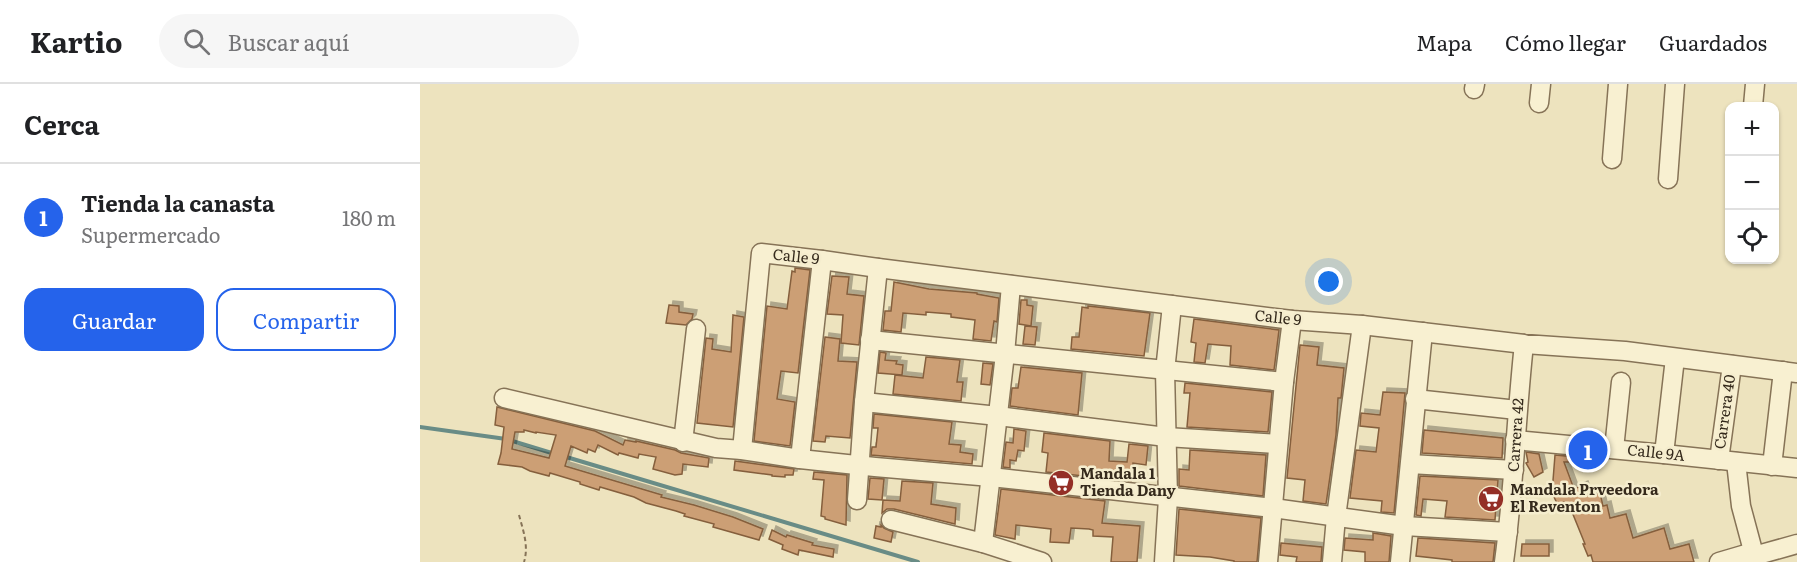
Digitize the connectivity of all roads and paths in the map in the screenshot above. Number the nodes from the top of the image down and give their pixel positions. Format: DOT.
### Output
graph roads {
  1 [pos="1541,84"];
  2 [pos="1618,84"];
  3 [pos="1675,84"];
  4 [pos="1755,84"];
  5 [pos="1753,102"];
  6 [pos="1539,103"];
  7 [pos="1612,159"];
  8 [pos="1668,179"];
  9 [pos="822,260"];
  10 [pos="878,268"];
  11 [pos="1011,285"];
  12 [pos="1172,305"];
  13 [pos="1292,320"];
  14 [pos="1362,325"];
  15 [pos="696,329"];
  16 [pos="1423,332"];
  17 [pos="870,340"];
  18 [pos="1524,344"];
  19 [pos="1005,354"];
  20 [pos="1675,358"];
  21 [pos="1732,365"];
  22 [pos="1165,371"];
  23 [pos="1790,372"];
  24 [pos="1284,382"];
  25 [pos="1621,382"];
  26 [pos="504,398"];
  27 [pos="1415,399"];
  28 [pos="864,402"];
  29 [pos="1517,410"];
  30 [pos="998,416"];
  31 [pos="1166,437"];
  32 [pos="1515,440"];
  33 [pos="683,442"];
  34 [pos="1278,444"];
  35 [pos="1614,449"];
  36 [pos="742,450"];
  37 [pos="1664,454"];
  38 [pos="800,459"];
  39 [pos="1727,461"];
  40 [pos="1410,464"];
  41 [pos="860,465"];
  42 [pos="1772,466"];
  43 [pos="1797,468"];
  44 [pos="1514,470"];
  45 [pos="991,477"];
  46 [pos="1168,498"];
  47 [pos="857,500"];
  48 [pos="1273,508"];
  49 [pos="519,514"];
  50 [pos="1336,517"];
  51 [pos="891,519"];
  52 [pos="1404,526"];
  53 [pos="1508,532"];
  54 [pos="983,543"];
  55 [pos="1797,544"];
  56 [pos="1754,556"];
  57 [pos="524,562"];
  58 [pos="1042,562"];
  59 [pos="1164,562"];
  60 [pos="1268,562"];
  61 [pos="1332,562"];
  62 [pos="1400,562"];
  63 [pos="1504,562"];
  64 [pos="1719,562"];
  1 -- 6 [label="street"];
  2 -- 7 [label="street"];
  3 -- 8 [label="street"];
  4 -- 5 [label="street"];
  9 -- 10 [label="street, Calle 9"];
  9 -- 36 [label="street, Calle 9"];
  9 -- 38 [label="street"];
  10 -- 11 [label="street, Calle 9"];
  10 -- 17 [label="street"];
  11 -- 12 [label="street, Calle 9"];
  11 -- 19 [label="street"];
  12 -- 13 [label="street, Calle 9"];
  12 -- 22 [label="street"];
  13 -- 14 [label="street, Calle 9"];
  13 -- 24 [label="street"];
  14 -- 16 [label="street, Calle 9"];
  14 -- 50 [label="street"];
  15 -- 33 [label="street"];
  16 -- 18 [label="street, Calle 9"];
  16 -- 27 [label="street"];
  17 -- 19 [label="street"];
  17 -- 28 [label="street"];
  18 -- 20 [label="street, Calle 9"];
  18 -- 29 [label="street, Carrera 42"];
  19 -- 22 [label="street"];
  19 -- 30 [label="street"];
  20 -- 21 [label="street, Calle 9"];
  20 -- 37 [label="street"];
  21 -- 23 [label="street, Calle 9"];
  21 -- 39 [label="street, Carrera 40"];
  22 -- 24 [label="street"];
  22 -- 31 [label="street"];
  23 -- 42 [label="street"];
  24 -- 34 [label="street"];
  25 -- 35 [label="street"];
  26 -- 33 [label="street"];
  27 -- 29 [label="street"];
  27 -- 40 [label="street"];
  28 -- 30 [label="street"];
  28 -- 41 [label="street"];
  29 -- 32 [label="street, Carrera 42"];
  30 -- 31 [label="street"];
  30 -- 45 [label="street"];
  31 -- 34 [label="street"];
  31 -- 46 [label="street"];
  32 -- 35 [label="street, Calle 9A"];
  32 -- 44 [label="street, Carrera 42"];
  33 -- 36 [label="street"];
  34 -- 48 [label="street"];
  35 -- 37 [label="street, Calle 9A"];
  36 -- 38 [label="street"];
  37 -- 39 [label="street, Calle 9A"];
  38 -- 41 [label="street"];
  39 -- 42 [label="street, Calle 9A"];
  39 -- 56 [label="street, Carrera 40"];
  40 -- 44 [label="street"];
  40 -- 52 [label="street"];
  41 -- 45 [label="street"];
  41 -- 47 [label="street"];
  42 -- 43 [label="street, Calle 9A"];
  44 -- 53 [label="street, Carrera 42"];
  45 -- 46 [label="street"];
  45 -- 54 [label="street"];
  46 -- 48 [label="street"];
  46 -- 59 [label="street"];
  48 -- 50 [label="street"];
  48 -- 60 [label="street"];
  49 -- 57 [label="path"];
  50 -- 52 [label="street"];
  50 -- 61 [label="street"];
  51 -- 54 [label="street"];
  52 -- 53 [label="street"];
  52 -- 62 [label="street"];
  53 -- 63 [label="street, Carrera 42"];
  54 -- 58 [label="street"];
  55 -- 56 [label="street"];
  56 -- 64 [label="street"];
}
